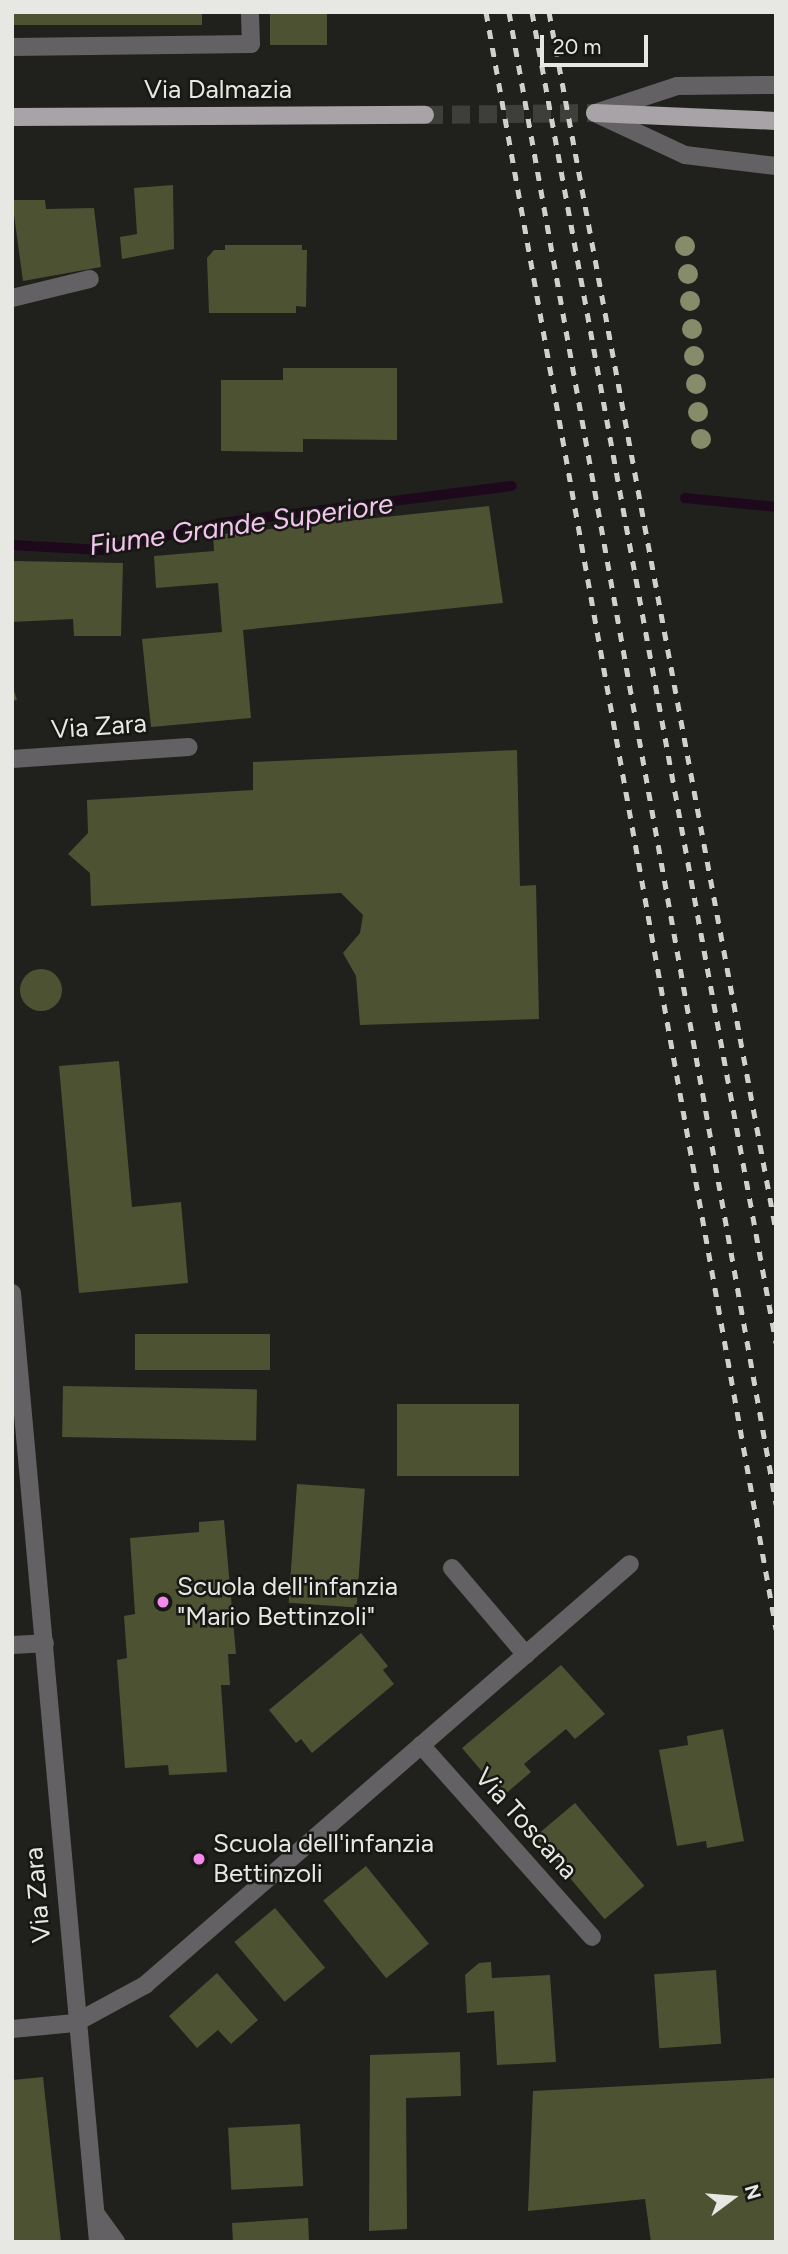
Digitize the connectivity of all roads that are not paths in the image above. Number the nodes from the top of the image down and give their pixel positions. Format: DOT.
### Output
graph roads {
  1 [pos="250,12"];
  2 [pos="12,47"];
  3 [pos="776,85"];
  4 [pos="594,113"];
  5 [pos="425,115"];
  6 [pos="12,117"];
  7 [pos="776,121"];
  8 [pos="776,166"];
  9 [pos="90,279"];
  10 [pos="12,298"];
  11 [pos="189,747"];
  12 [pos="12,759"];
  13 [pos="12,1293"];
  14 [pos="14,1330"];
  15 [pos="630,1564"];
  16 [pos="452,1567"];
  17 [pos="45,1643"];
  18 [pos="12,1645"];
  19 [pos="526,1655"];
  20 [pos="421,1745"];
  21 [pos="592,1937"];
  22 [pos="75,2023"];
  23 [pos="12,2029"];
  24 [pos="96,2214"];
  25 [pos="98,2242"];
  26 [pos="116,2242"];
  1 -- 2 [label="street"];
  3 -- 4 [label="street"];
  4 -- 7 [label="main road"];
  4 -- 8 [label="street"];
  5 -- 6 [label="main road, Via Dalmazia"];
  9 -- 10 [label="street"];
  11 -- 12 [label="street, Via Zara"];
  13 -- 14 [label="street, Via Zara"];
  14 -- 17 [label="street, Via Zara"];
  15 -- 19 [label="street"];
  16 -- 19 [label="street"];
  17 -- 18 [label="street"];
  17 -- 22 [label="street, Via Zara"];
  19 -- 20 [label="street"];
  20 -- 21 [label="street, Via Toscana"];
  20 -- 22 [label="street"];
  22 -- 23 [label="street"];
  22 -- 24 [label="street, Via Zara"];
  24 -- 25 [label="street, Via Zara"];
  24 -- 26 [label="street"];
}
